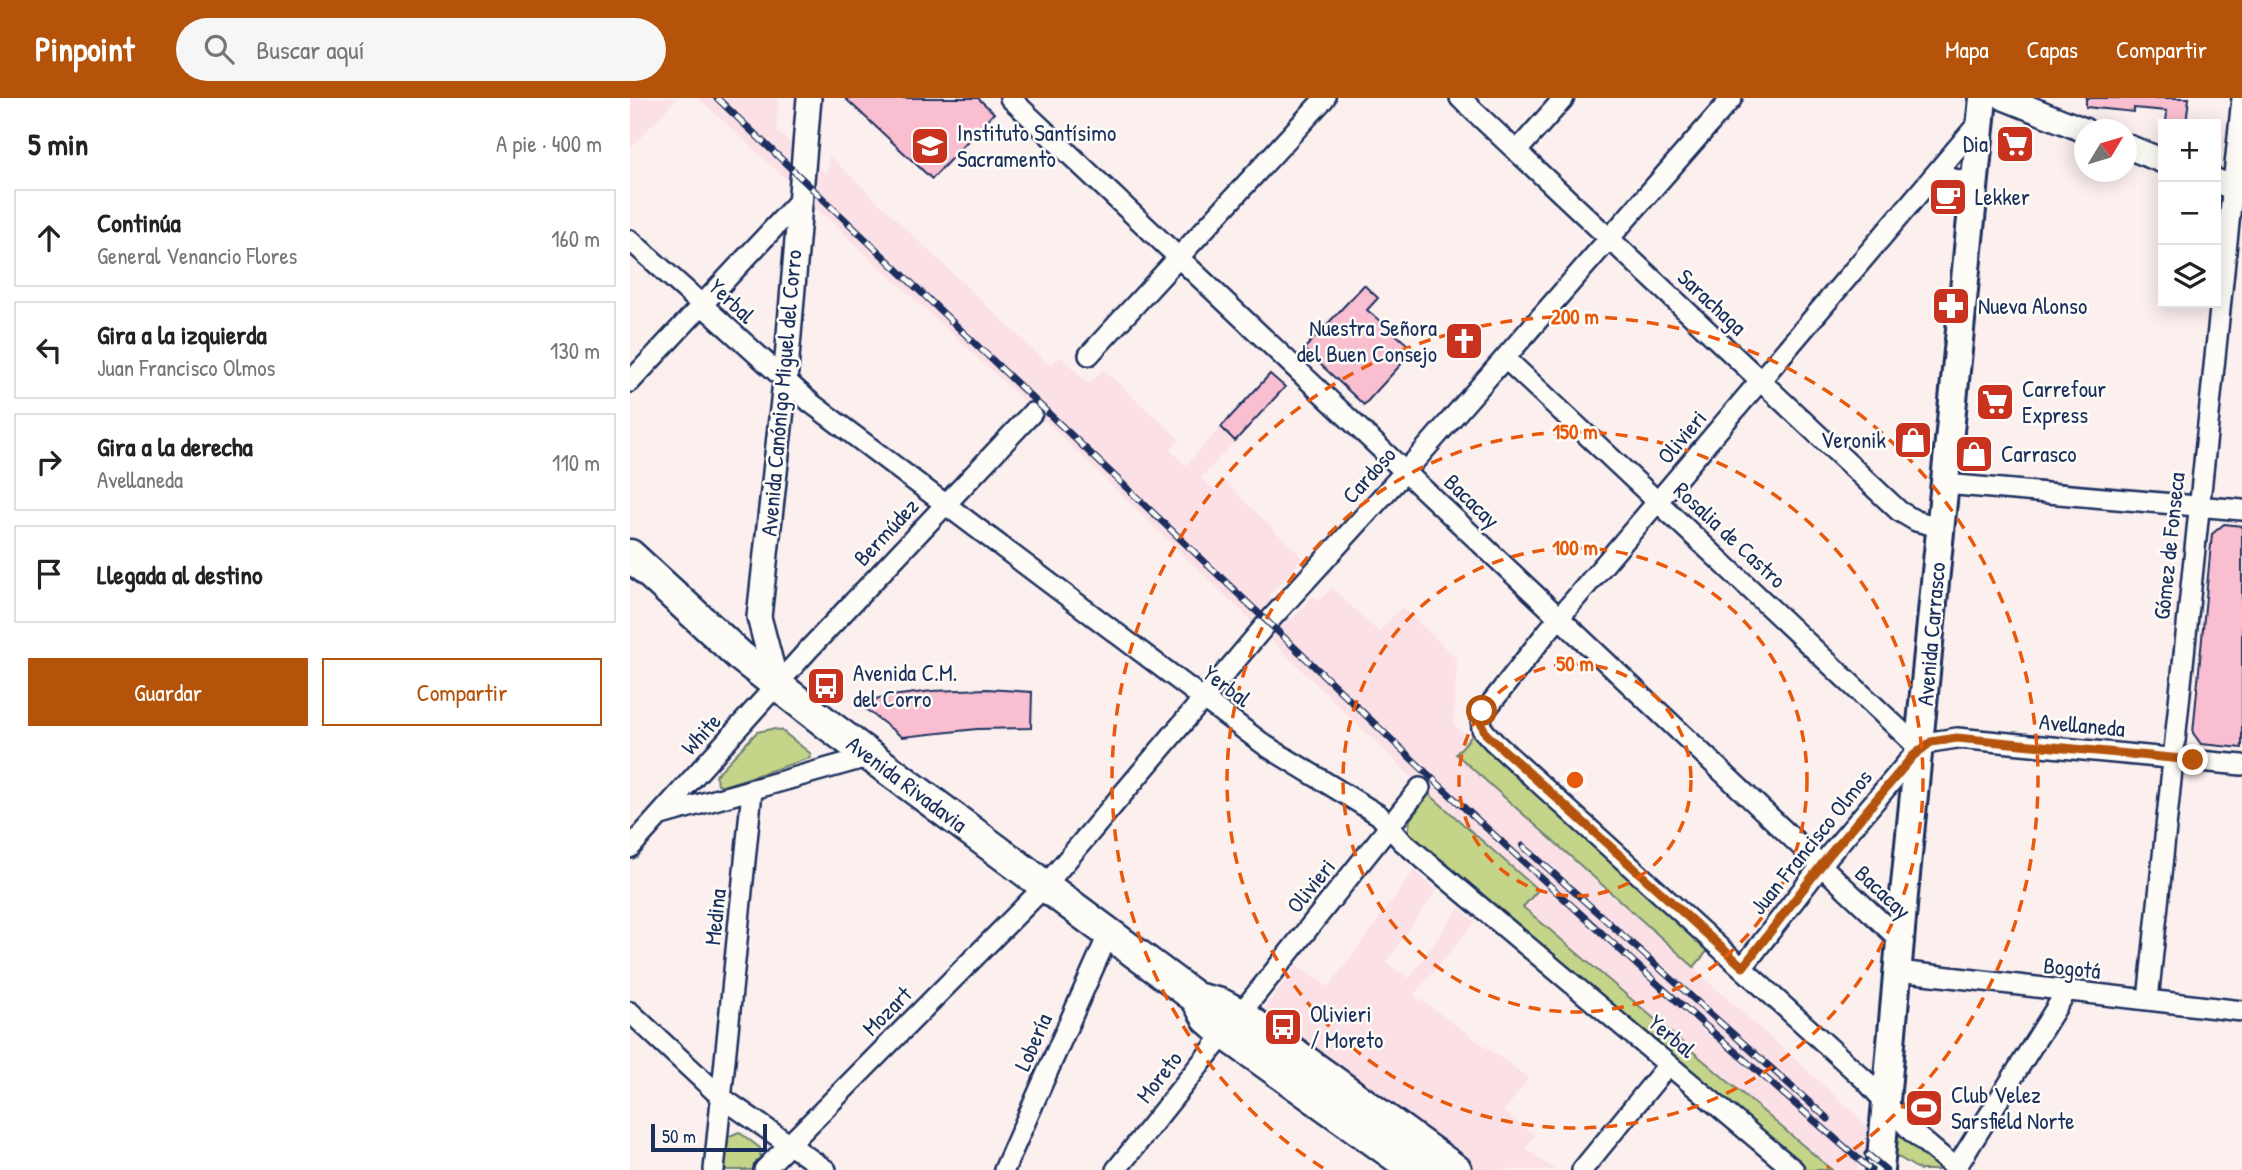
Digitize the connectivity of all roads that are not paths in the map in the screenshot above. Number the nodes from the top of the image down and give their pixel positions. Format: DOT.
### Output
graph roads {
  1 [pos="809,98"];
  2 [pos="1010,98"];
  3 [pos="1325,98"];
  4 [pos="1460,98"];
  5 [pos="1564,98"];
  6 [pos="1732,98"];
  7 [pos="2004,98"];
  8 [pos="2242,98"];
  9 [pos="1982,109"];
  10 [pos="2074,126"];
  11 [pos="2137,150"];
  12 [pos="1517,151"];
  13 [pos="2158,158"];
  14 [pos="1927,187"];
  15 [pos="2230,187"];
  16 [pos="1973,199"];
  17 [pos="799,201"];
  18 [pos="630,240"];
  19 [pos="1610,240"];
  20 [pos="1179,259"];
  21 [pos="701,305"];
  22 [pos="1089,355"];
  23 [pos="1505,358"];
  24 [pos="630,382"];
  25 [pos="785,382"];
  26 [pos="1761,382"];
  27 [pos="1032,413"];
  28 [pos="1406,472"];
  29 [pos="1945,484"];
  30 [pos="1659,502"];
  31 [pos="946,504"];
  32 [pos="2197,506"];
  33 [pos="2242,510"];
  34 [pos="1940,527"];
  35 [pos="630,555"];
  36 [pos="1560,618"];
  37 [pos="777,685"];
  38 [pos="1204,699"];
  39 [pos="1920,749"];
  40 [pos="870,756"];
  41 [pos="2174,758"];
  42 [pos="2242,765"];
  43 [pos="1420,788"];
  44 [pos="752,791"];
  45 [pos="661,815"];
  46 [pos="1389,827"];
  47 [pos="630,848"];
  48 [pos="1820,866"];
  49 [pos="1044,887"];
  50 [pos="1108,934"];
  51 [pos="1901,941"];
  52 [pos="1743,967"];
  53 [pos="1898,971"];
  54 [pos="2066,992"];
  55 [pos="2148,1000"];
  56 [pos="2221,1009"];
  57 [pos="630,1012"];
  58 [pos="2242,1012"];
  59 [pos="1232,1024"];
  60 [pos="2242,1024"];
  61 [pos="1668,1065"];
  62 [pos="721,1097"];
  63 [pos="1886,1103"];
  64 [pos="789,1145"];
  65 [pos="1957,1169"];
  66 [pos="714,1170"];
  67 [pos="764,1170"];
  68 [pos="826,1170"];
  69 [pos="1004,1170"];
  70 [pos="1116,1170"];
  71 [pos="1415,1170"];
  72 [pos="1457,1170"];
  73 [pos="1582,1170"];
  74 [pos="1794,1170"];
  75 [pos="1880,1170"];
  1 -- 17 [label="street, Avenida Canónigo Miguel del Corro"];
  2 -- 20 [label="street, Bacacay"];
  3 -- 20 [label="street"];
  4 -- 12 [label="street, Sarachaga"];
  5 -- 12 [label="street"];
  6 -- 19 [label="street, Cardoso"];
  7 -- 10 [label="street"];
  8 -- 15 [label="street, Gómez de Fonseca"];
  9 -- 14 [label="street, Olivieri"];
  9 -- 16 [label="main road, Avenida Carrasco"];
  11 -- 13 [label="street"];
  12 -- 19 [label="street, Sarachaga"];
  14 -- 16 [label="street"];
  14 -- 26 [label="street, Olivieri"];
  15 -- 32 [label="street, Gómez de Fonseca"];
  16 -- 29 [label="main road, Avenida Carrasco"];
  17 -- 21 [label="street"];
  17 -- 25 [label="street, Avenida Canónigo Miguel del Corro"];
  18 -- 21 [label="street, Yerbal"];
  19 -- 23 [label="street, Cardoso"];
  19 -- 26 [label="street, Sarachaga"];
  20 -- 22 [label="street"];
  20 -- 28 [label="street, Bacacay"];
  21 -- 24 [label="street"];
  21 -- 25 [label="street, Yerbal"];
  23 -- 28 [label="street, Cardoso"];
  23 -- 30 [label="street, Rosalia de Castro"];
  25 -- 31 [label="street, Yerbal"];
  25 -- 37 [label="street, Avenida Canónigo Miguel del Corro"];
  26 -- 30 [label="street, Olivieri"];
  26 -- 34 [label="street, Sarachaga"];
  27 -- 31 [label="street, Bermúdez"];
  28 -- 36 [label="street, Bacacay"];
  28 -- 38 [label="street, Cardoso"];
  29 -- 32 [label="street"];
  29 -- 34 [label="main road, Avenida Carrasco"];
  30 -- 36 [label="street, Olivieri"];
  30 -- 39 [label="street, Rosalia de Castro"];
  31 -- 37 [label="street, Bermúdez"];
  31 -- 38 [label="street, Yerbal"];
  32 -- 33 [label="street"];
  32 -- 41 [label="street, Gómez de Fonseca"];
  34 -- 39 [label="main road, Avenida Carrasco"];
  35 -- 37 [label="main road, Avenida Rivadavia"];
  36 -- 48 [label="street, Bacacay"];
  36 -- 52 [label="street, Olivieri"];
  37 -- 40 [label="main road, Avenida Rivadavia"];
  37 -- 45 [label="street, White"];
  38 -- 46 [label="street, Yerbal"];
  38 -- 49 [label="street, Cardoso"];
  39 -- 41 [label="street, Avellaneda"];
  39 -- 48 [label="street, Juan Francisco Olmos"];
  39 -- 51 [label="main road, Avenida Carrasco"];
  40 -- 44 [label="street"];
  40 -- 49 [label="main road, Avenida Rivadavia"];
  41 -- 42 [label="street, Avellaneda"];
  41 -- 55 [label="street, Gómez de Fonseca"];
  43 -- 46 [label="street, Olivieri"];
  44 -- 45 [label="street"];
  44 -- 62 [label="street, Medina"];
  45 -- 47 [label="street, White"];
  46 -- 59 [label="street, Olivieri"];
  46 -- 61 [label="street, Yerbal"];
  48 -- 51 [label="street, Bacacay"];
  48 -- 52 [label="street, Juan Francisco Olmos"];
  49 -- 50 [label="main road, Avenida Rivadavia"];
  49 -- 64 [label="street, Mozart"];
  50 -- 59 [label="main road, Avenida Rivadavia"];
  50 -- 69 [label="street, Lobería"];
  51 -- 53 [label="main road, Avenida Carrasco"];
  52 -- 63 [label="street"];
  53 -- 54 [label="street, Bogotá"];
  53 -- 63 [label="main road, Avenida Carrasco"];
  54 -- 55 [label="street, Bogotá"];
  54 -- 65 [label="street"];
  55 -- 56 [label="street, Bogotá"];
  56 -- 58 [label="street, Bogotá"];
  56 -- 60 [label="street"];
  57 -- 62 [label="street"];
  59 -- 70 [label="street, Moreto"];
  59 -- 71 [label="main road, Avenida Rivadavia"];
  59 -- 72 [label="main road, Avenida Rivadavia"];
  61 -- 73 [label="street"];
  61 -- 74 [label="street, Yerbal"];
  62 -- 64 [label="street"];
  62 -- 66 [label="street, Medina"];
  63 -- 65 [label="street"];
  63 -- 75 [label="main road, Avenida Carrasco"];
  64 -- 67 [label="street, Mozart"];
  64 -- 68 [label="street"];
}
